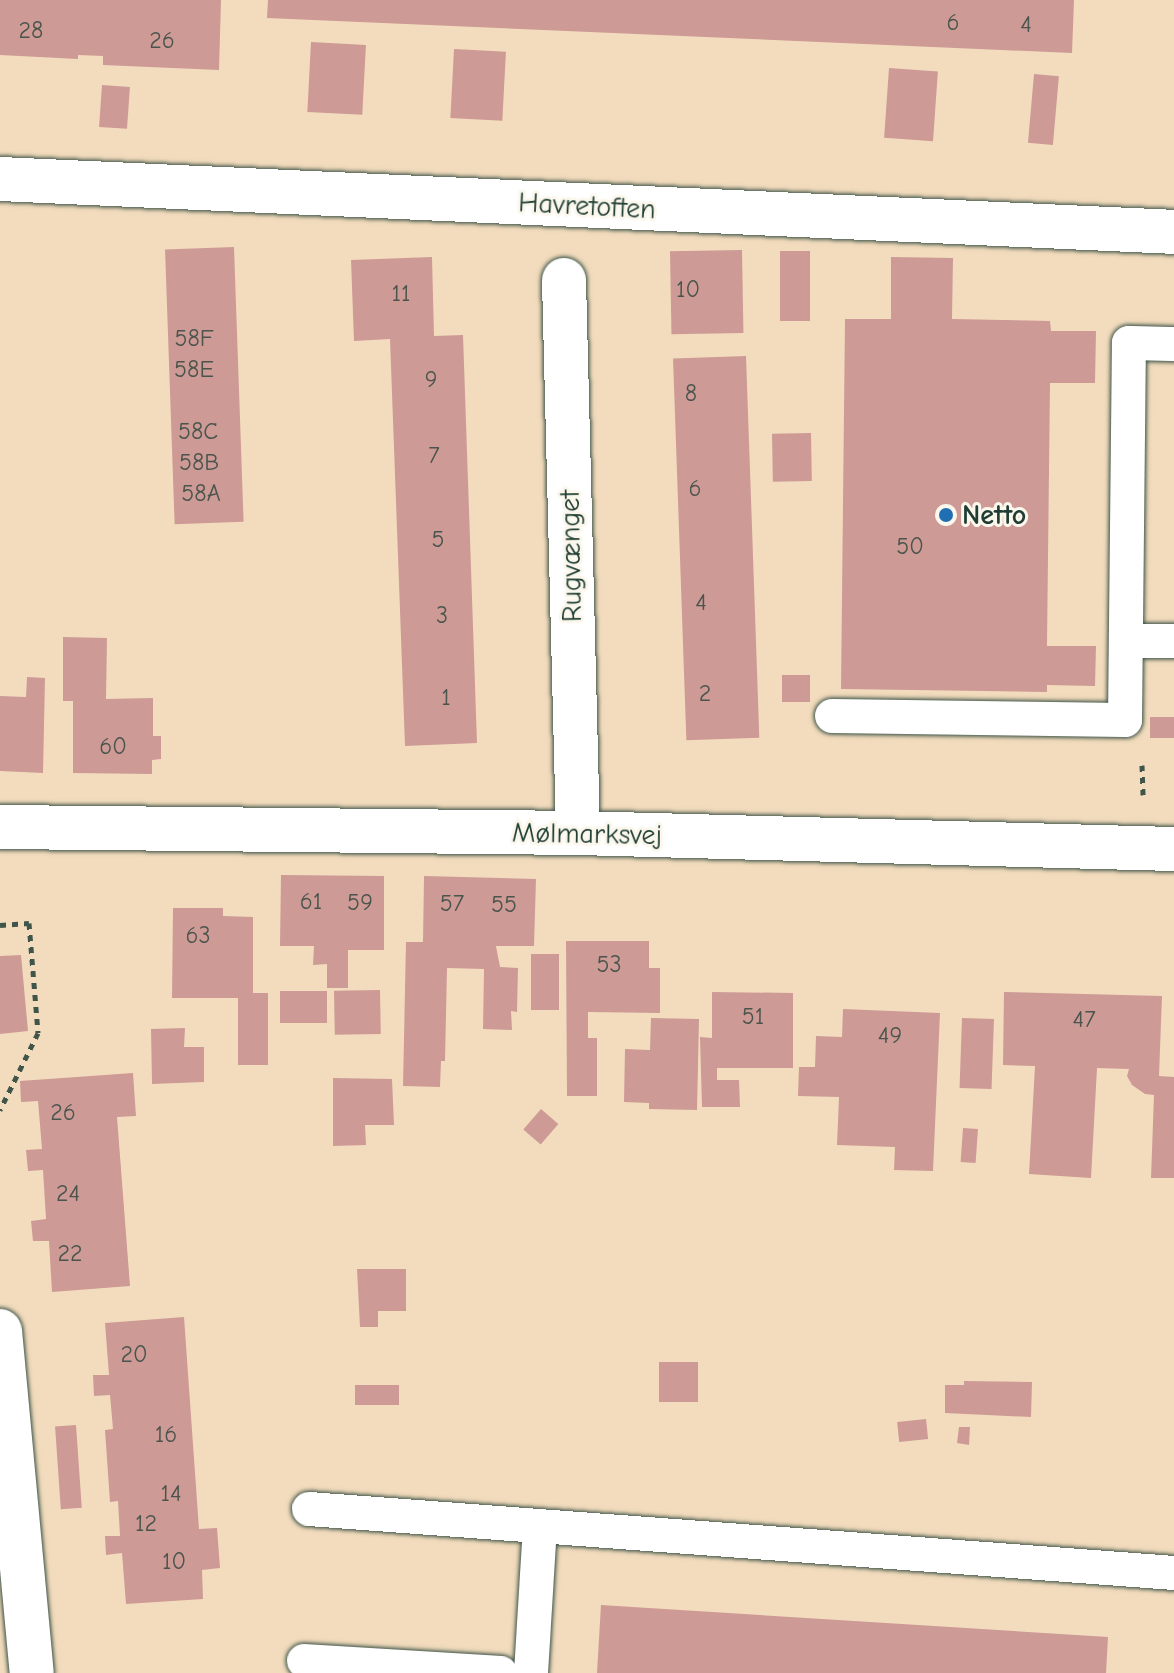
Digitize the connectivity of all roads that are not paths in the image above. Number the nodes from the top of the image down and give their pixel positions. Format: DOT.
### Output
graph roads {
  1 [pos="0,179"];
  2 [pos="1174,232"];
  3 [pos="564,280"];
  4 [pos="1174,344"];
  5 [pos="1126,641"];
  6 [pos="1174,641"];
  7 [pos="832,716"];
  8 [pos="0,827"];
  9 [pos="578,833"];
  10 [pos="1159,848"];
  11 [pos="0,1331"];
  12 [pos="309,1509"];
  13 [pos="540,1526"];
  14 [pos="1174,1573"];
  15 [pos="12,1579"];
  16 [pos="304,1661"];
  17 [pos="32,1673"];
  18 [pos="501,1673"];
  19 [pos="531,1673"];
  1 -- 2 [label="street, Havretoften"];
  3 -- 9 [label="street, Rugvænget"];
  4 -- 5 [label="lane"];
  5 -- 6 [label="lane"];
  5 -- 7 [label="lane"];
  8 -- 9 [label="street, Mølmarksvej"];
  9 -- 10 [label="street, Mølmarksvej"];
  11 -- 15 [label="street"];
  12 -- 13 [label="lane"];
  13 -- 14 [label="lane"];
  13 -- 19 [label="lane"];
  15 -- 17 [label="street"];
  16 -- 18 [label="lane"];
}
